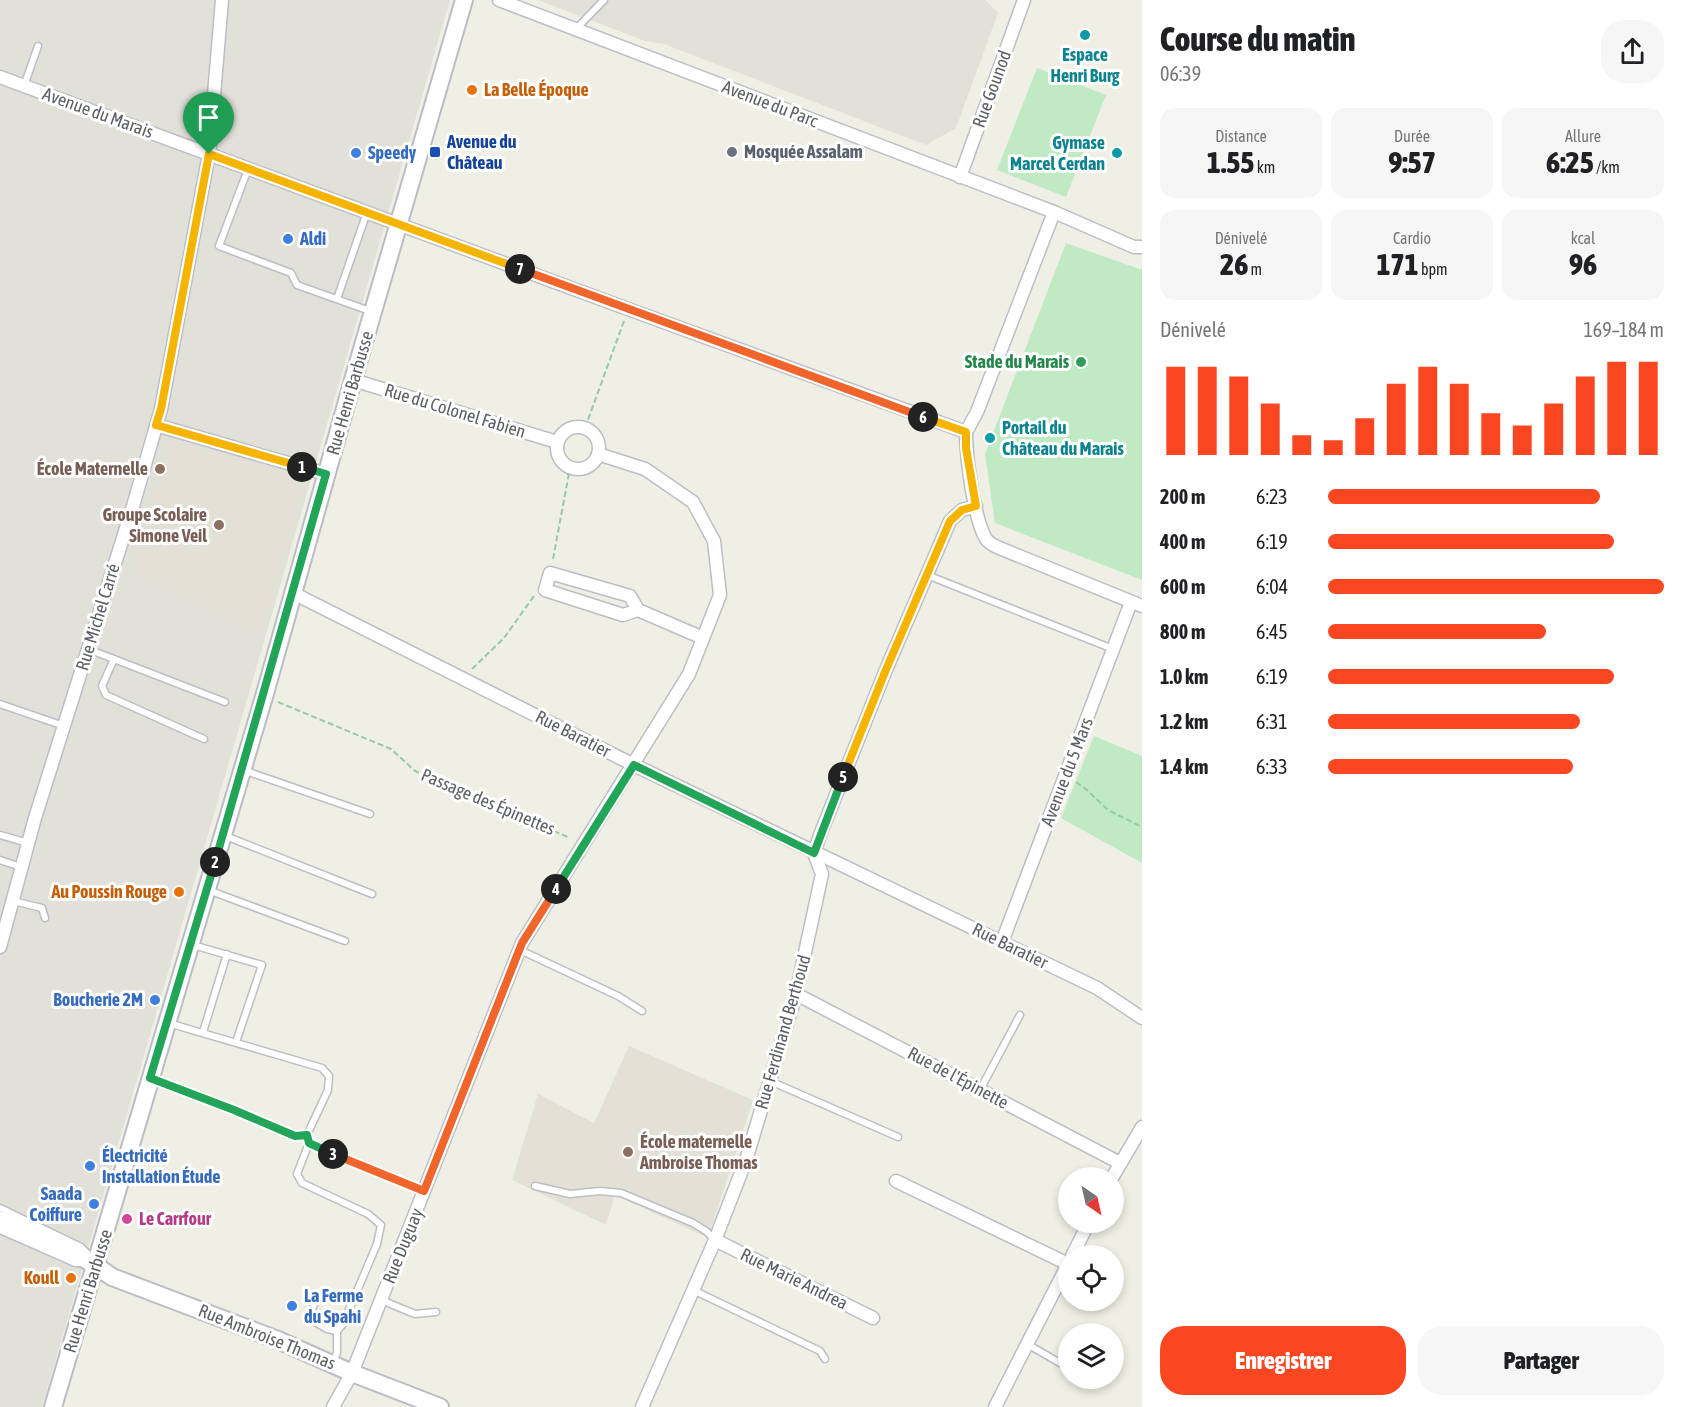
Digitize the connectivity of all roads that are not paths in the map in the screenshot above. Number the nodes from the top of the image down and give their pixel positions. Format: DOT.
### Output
graph roads {
  1 [pos="222,0"];
  2 [pos="464,0"];
  3 [pos="499,0"];
  4 [pos="604,0"];
  5 [pos="1024,0"];
  6 [pos="575,30"];
  7 [pos="38,46"];
  8 [pos="0,77"];
  9 [pos="24,86"];
  10 [pos="209,154"];
  11 [pos="248,168"];
  12 [pos="960,177"];
  13 [pos="367,212"];
  14 [pos="1054,212"];
  15 [pos="399,223"];
  16 [pos="1142,248"];
  17 [pos="337,299"];
  18 [pos="373,312"];
  19 [pos="353,380"];
  20 [pos="156,425"];
  21 [pos="966,432"];
  22 [pos="557,442"];
  23 [pos="598,454"];
  24 [pos="326,474"];
  25 [pos="976,506"];
  26 [pos="927,575"];
  27 [pos="293,593"];
  28 [pos="1137,604"];
  29 [pos="638,610"];
  30 [pos="703,638"];
  31 [pos="88,649"];
  32 [pos="1114,649"];
  33 [pos="114,659"];
  34 [pos="225,702"];
  35 [pos="0,704"];
  36 [pos="63,726"];
  37 [pos="204,739"];
  38 [pos="634,765"];
  39 [pos="242,770"];
  40 [pos="370,814"];
  41 [pos="0,835"];
  42 [pos="223,835"];
  43 [pos="28,843"];
  44 [pos="814,853"];
  45 [pos="0,860"];
  46 [pos="21,867"];
  47 [pos="207,889"];
  48 [pos="372,894"];
  49 [pos="12,901"];
  50 [pos="45,918"];
  51 [pos="345,941"];
  52 [pos="1002,942"];
  53 [pos="190,944"];
  54 [pos="0,947"];
  55 [pos="519,950"];
  56 [pos="227,954"];
  57 [pos="796,994"];
  58 [pos="642,1011"];
  59 [pos="1020,1015"];
  60 [pos="1142,1018"];
  61 [pos="166,1023"];
  62 [pos="203,1032"];
  63 [pos="236,1042"];
  64 [pos="150,1078"];
  65 [pos="770,1081"];
  66 [pos="980,1090"];
  67 [pos="1142,1127"];
  68 [pos="307,1135"];
  69 [pos="898,1137"];
  70 [pos="309,1143"];
  71 [pos="1120,1163"];
  72 [pos="1118,1167"];
  73 [pos="896,1181"];
  74 [pos="535,1186"];
  75 [pos="424,1191"];
  76 [pos="0,1208"];
  77 [pos="0,1220"];
  78 [pos="0,1230"];
  79 [pos="715,1240"];
  80 [pos="1058,1259"];
  81 [pos="95,1264"];
  82 [pos="1058,1284"];
  83 [pos="693,1290"];
  84 [pos="316,1296"];
  85 [pos="381,1300"];
  86 [pos="436,1312"];
  87 [pos="873,1318"];
  88 [pos="337,1331"];
  89 [pos="1027,1344"];
  90 [pos="825,1359"];
  91 [pos="1058,1362"];
  92 [pos="333,1363"];
  93 [pos="352,1373"];
  94 [pos="53,1407"];
  95 [pos="333,1407"];
  96 [pos="440,1407"];
  97 [pos="642,1407"];
  98 [pos="995,1407"];
  1 -- 10 [label="street, Rue Michel Carré"];
  2 -- 15 [label="street, Rue Henri Barbusse"];
  3 -- 6 [label="street, Avenue du Parc"];
  4 -- 6 [label="lane"];
  5 -- 12 [label="street, Rue Gounod"];
  6 -- 12 [label="street, Avenue du Parc"];
  7 -- 9 [label="lane"];
  8 -- 9 [label="street, Avenue du Marais"];
  9 -- 10 [label="street, Avenue du Marais"];
  10 -- 11 [label="street, Avenue du Marais"];
  10 -- 20 [label="street, Rue Michel Carré"];
  11 -- 13 [label="street, Avenue du Marais"];
  11 -- 17 [label="lane"];
  12 -- 14 [label="street, Avenue du Parc"];
  13 -- 15 [label="street, Avenue du Marais"];
  13 -- 17 [label="lane"];
  14 -- 16 [label="street, Avenue du Parc"];
  14 -- 21 [label="street"];
  15 -- 18 [label="street, Rue Henri Barbusse"];
  15 -- 21 [label="street"];
  17 -- 18 [label="lane"];
  18 -- 19 [label="street, Rue Henri Barbusse"];
  19 -- 22 [label="street, Rue du Colonel Fabien"];
  19 -- 24 [label="street, Rue Henri Barbusse"];
  20 -- 24 [label="street"];
  20 -- 31 [label="street, Rue Michel Carré"];
  21 -- 25 [label="street"];
  22 -- 23 [label="street"];
  22 -- 23 [label="street"];
  23 -- 30 [label="street"];
  24 -- 27 [label="street, Rue Henri Barbusse"];
  25 -- 26 [label="street"];
  25 -- 28 [label="street"];
  26 -- 32 [label="lane"];
  26 -- 44 [label="street"];
  27 -- 38 [label="street, Rue Baratier"];
  27 -- 39 [label="street, Rue Henri Barbusse"];
  28 -- 32 [label="street, Avenue du 5 Mars"];
  29 -- 29 [label="street"];
  29 -- 30 [label="street"];
  30 -- 38 [label="street"];
  31 -- 33 [label="lane"];
  31 -- 36 [label="street, Rue Michel Carré"];
  32 -- 52 [label="street, Avenue du 5 Mars"];
  33 -- 34 [label="lane"];
  33 -- 37 [label="lane"];
  35 -- 36 [label="lane"];
  36 -- 43 [label="street, Rue Michel Carré"];
  38 -- 44 [label="street, Rue Baratier"];
  38 -- 55 [label="street, Rue Duguay"];
  39 -- 40 [label="lane"];
  39 -- 42 [label="street, Rue Henri Barbusse"];
  41 -- 43 [label="lane"];
  42 -- 47 [label="street, Rue Henri Barbusse"];
  42 -- 48 [label="lane"];
  43 -- 46 [label="street, Rue Michel Carré"];
  44 -- 52 [label="street, Rue Baratier"];
  44 -- 57 [label="street, Rue Ferdinand Berthoud"];
  45 -- 46 [label="lane"];
  46 -- 49 [label="street, Rue Michel Carré"];
  47 -- 51 [label="lane"];
  47 -- 53 [label="street, Rue Henri Barbusse"];
  49 -- 50 [label="lane"];
  49 -- 54 [label="street, Rue Michel Carré"];
  52 -- 60 [label="street, Rue Baratier"];
  53 -- 56 [label="lane"];
  53 -- 61 [label="street, Rue Henri Barbusse"];
  55 -- 58 [label="lane"];
  55 -- 75 [label="street, Rue Duguay"];
  56 -- 62 [label="lane"];
  56 -- 63 [label="lane"];
  57 -- 65 [label="street, Rue Ferdinand Berthoud"];
  57 -- 66 [label="street, Rue de l'Épinette"];
  59 -- 66 [label="lane"];
  61 -- 62 [label="lane"];
  61 -- 64 [label="street, Rue Henri Barbusse"];
  62 -- 63 [label="lane"];
  63 -- 68 [label="lane"];
  64 -- 68 [label="lane"];
  64 -- 81 [label="street, Rue Henri Barbusse"];
  65 -- 69 [label="lane"];
  65 -- 79 [label="street, Rue Ferdinand Berthoud"];
  66 -- 71 [label="street, Rue de l'Épinette"];
  67 -- 71 [label="street"];
  68 -- 70 [label="lane"];
  70 -- 75 [label="lane"];
  70 -- 88 [label="lane"];
  71 -- 72 [label="street"];
  73 -- 80 [label="street"];
  74 -- 79 [label="lane"];
  75 -- 85 [label="street, Rue Duguay"];
  76 -- 81 [label="lane"];
  77 -- 81 [label="street, Rue Ambroise Thomas"];
  78 -- 81 [label="lane"];
  79 -- 83 [label="street, Rue Ferdinand Berthoud"];
  79 -- 87 [label="street, Rue Marie Andrea"];
  81 -- 92 [label="street, Rue Ambroise Thomas"];
  81 -- 94 [label="street, Rue Henri Barbusse"];
  82 -- 89 [label="street"];
  83 -- 90 [label="lane"];
  83 -- 97 [label="street, Rue Ferdinand Berthoud"];
  84 -- 88 [label="lane"];
  85 -- 86 [label="lane"];
  85 -- 93 [label="street, Rue Duguay"];
  88 -- 92 [label="lane"];
  89 -- 91 [label="lane"];
  89 -- 98 [label="street"];
  92 -- 93 [label="street, Rue Ambroise Thomas"];
  93 -- 95 [label="street, Rue Duguay"];
  93 -- 96 [label="street, Rue Ambroise Thomas"];
}
